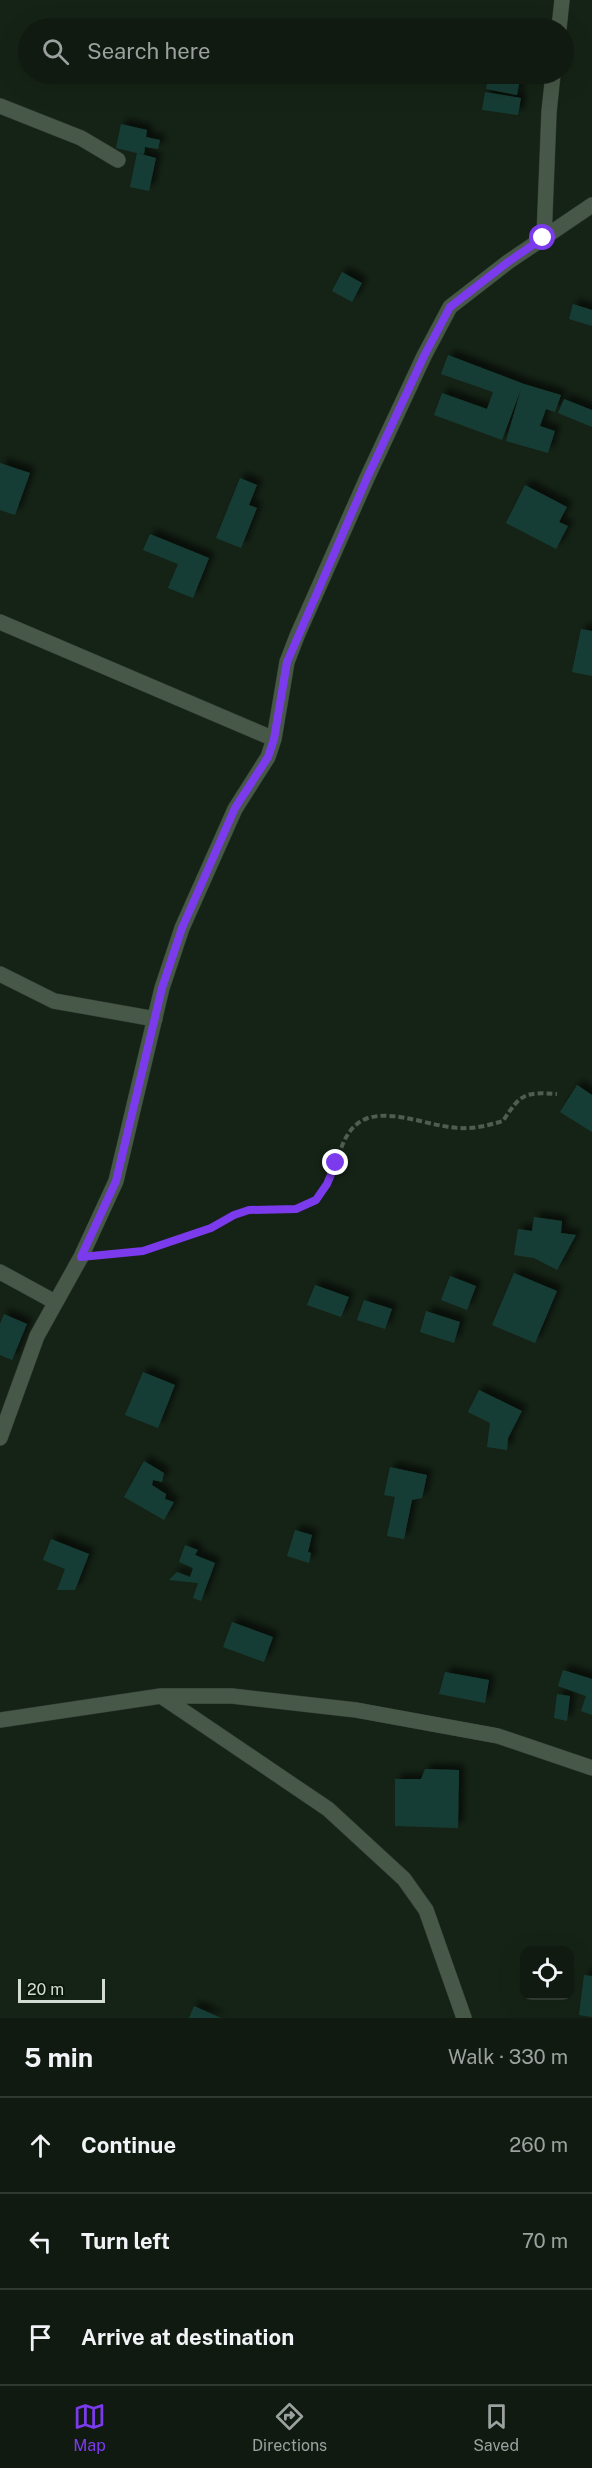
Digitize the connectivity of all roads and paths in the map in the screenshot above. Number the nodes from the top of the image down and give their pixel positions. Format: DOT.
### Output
graph roads {
  1 [pos="562,0"];
  2 [pos="560,18"];
  3 [pos="552,84"];
  4 [pos="0,106"];
  5 [pos="118,160"];
  6 [pos="592,205"];
  7 [pos="543,238"];
  8 [pos="0,622"];
  9 [pos="274,739"];
  10 [pos="0,974"];
  11 [pos="154,1020"];
  12 [pos="557,1094"];
  13 [pos="81,1257"];
  14 [pos="0,1272"];
  15 [pos="55,1302"];
  16 [pos="0,1438"];
  17 [pos="161,1696"];
  18 [pos="0,1720"];
  19 [pos="592,1768"];
  20 [pos="464,2018"];
  1 -- 2 [label="street"];
  3 -- 7 [label="street"];
  4 -- 5 [label="street"];
  6 -- 7 [label="street"];
  7 -- 9 [label="street"];
  8 -- 9 [label="street"];
  9 -- 11 [label="street"];
  10 -- 11 [label="street"];
  11 -- 13 [label="street"];
  12 -- 13 [label="path"];
  13 -- 15 [label="street"];
  14 -- 15 [label="street"];
  15 -- 16 [label="street"];
  17 -- 18 [label="street"];
  17 -- 19 [label="street"];
  17 -- 20 [label="street"];
}
